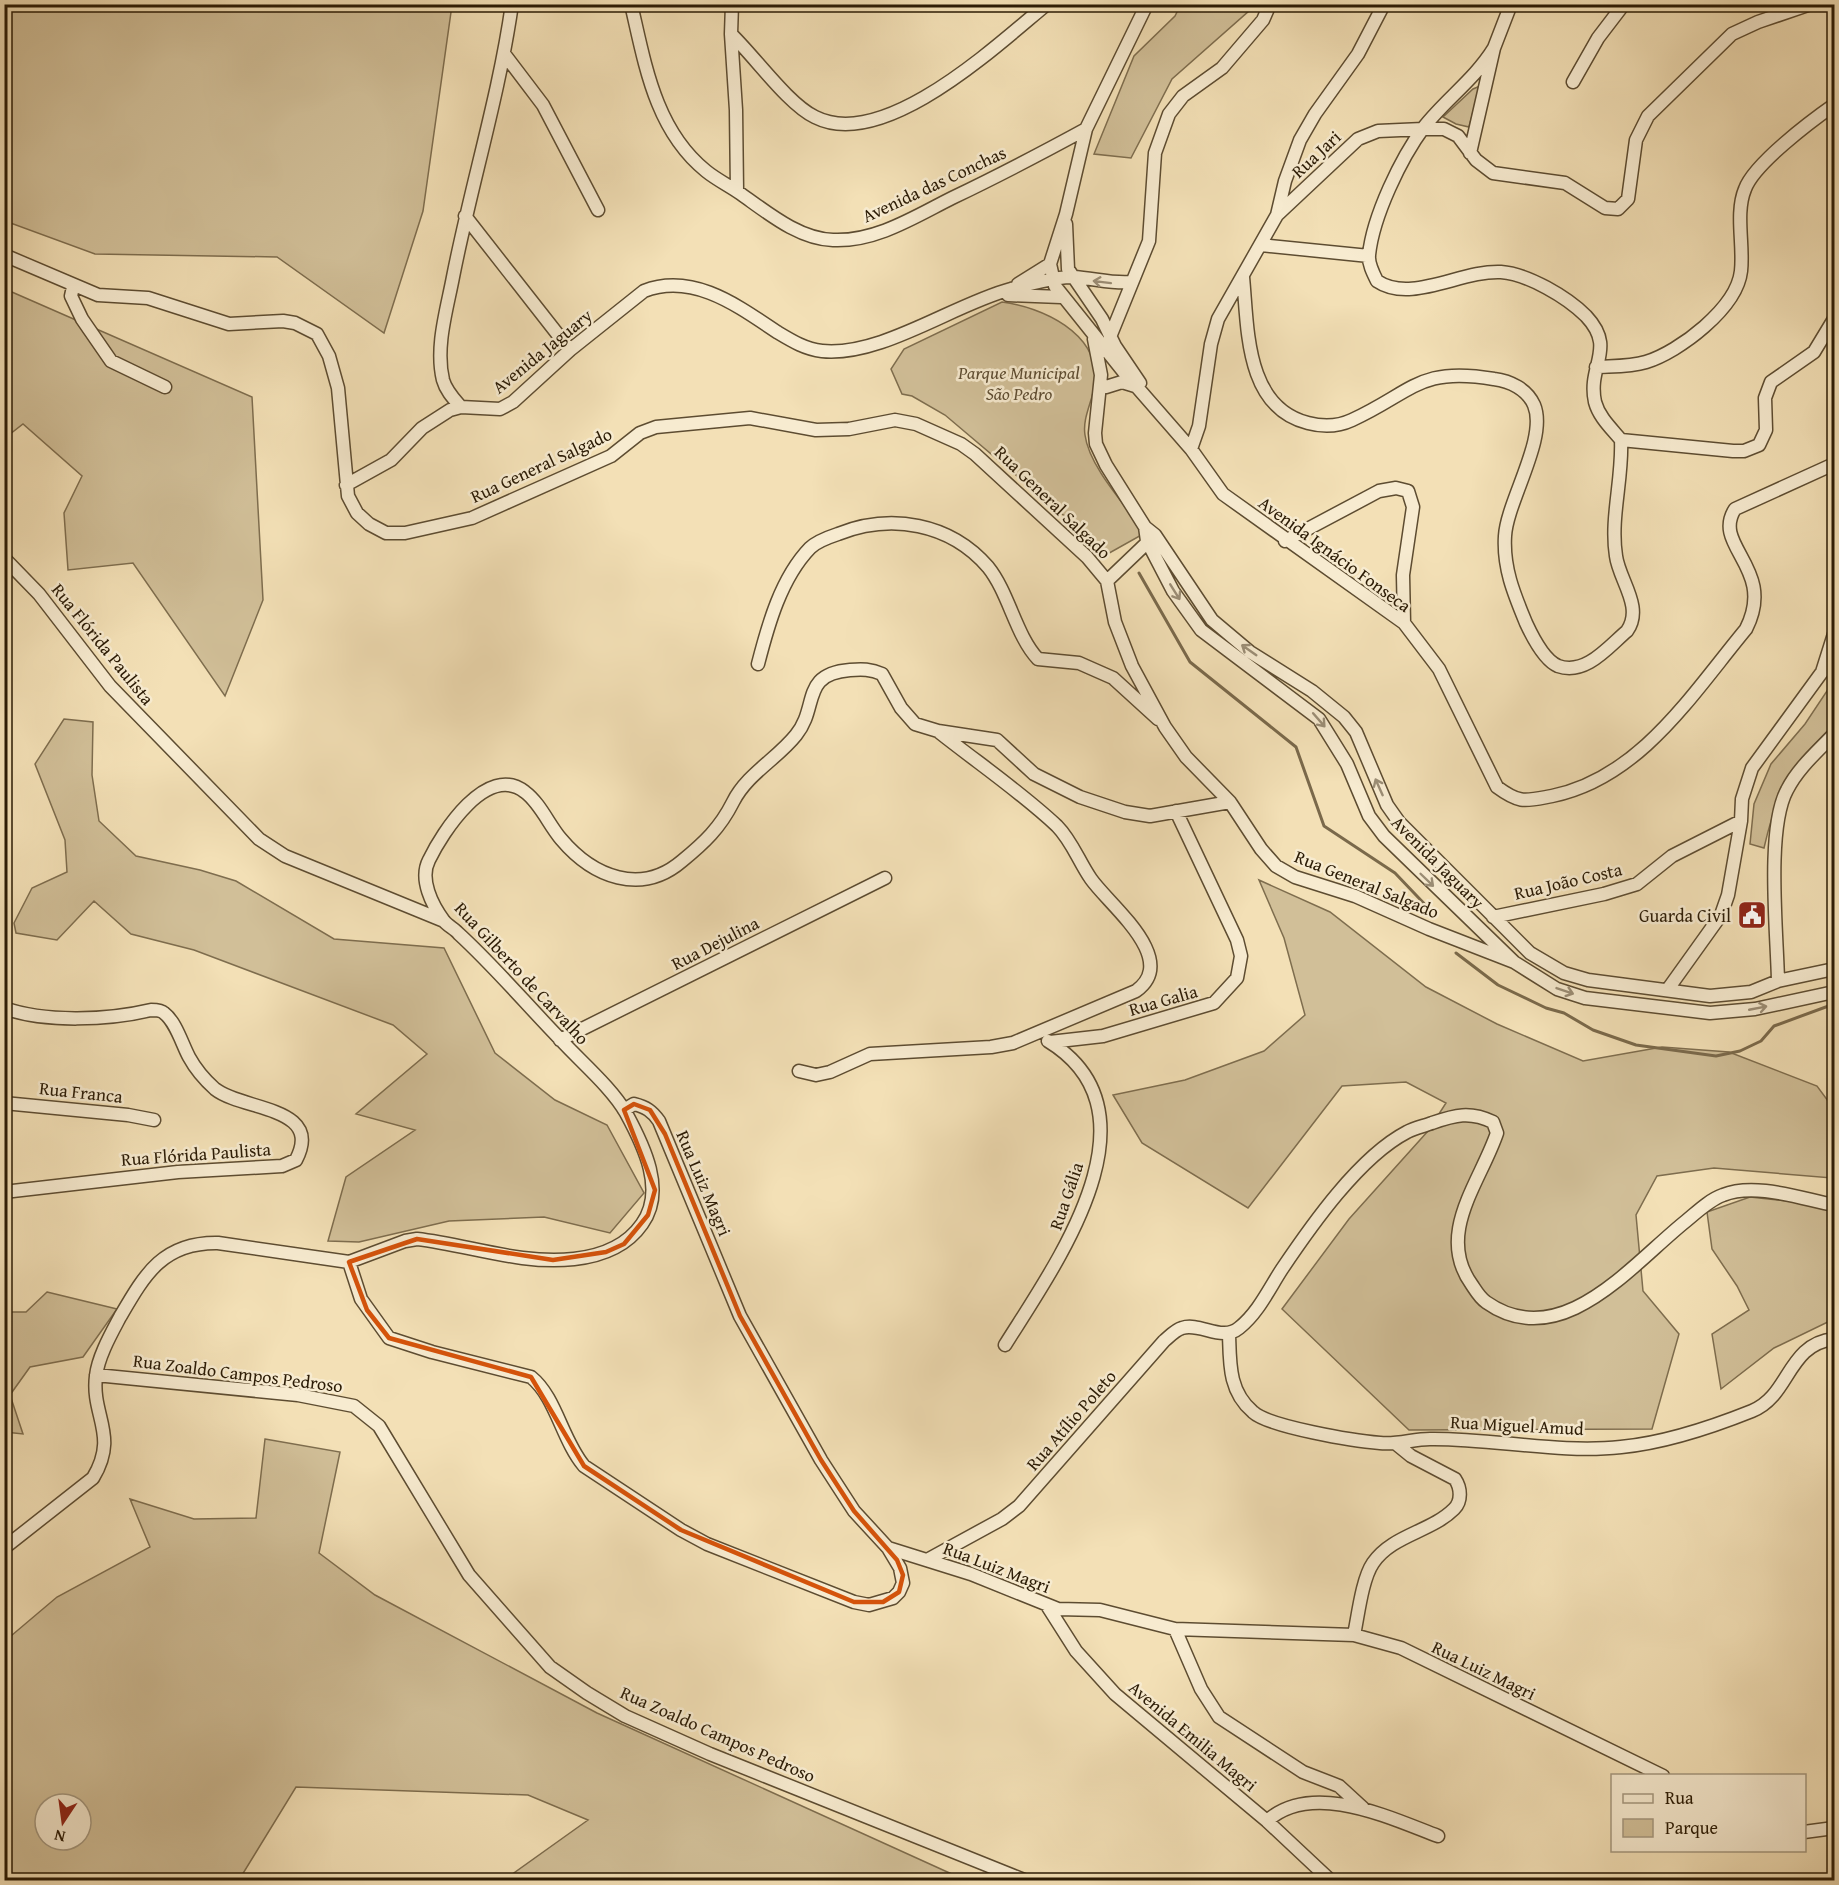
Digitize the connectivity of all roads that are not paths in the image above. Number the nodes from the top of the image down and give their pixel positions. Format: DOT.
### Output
graph roads {
  1 [pos="512,4"];
  2 [pos="631,4"];
  3 [pos="1047,4"];
  4 [pos="1147,4"];
  5 [pos="1270,4"];
  6 [pos="1384,4"];
  7 [pos="1511,4"];
  8 [pos="1624,4"];
  9 [pos="1811,4"];
  10 [pos="731,6"];
  11 [pos="731,34"];
  12 [pos="1494,48"];
  13 [pos="505,55"];
  14 [pos="1573,82"];
  15 [pos="1834,105"];
  16 [pos="1086,129"];
  17 [pos="1423,129"];
  18 [pos="1470,153"];
  19 [pos="737,191"];
  20 [pos="598,210"];
  21 [pos="1066,214"];
  22 [pos="1277,215"];
  23 [pos="465,216"];
  24 [pos="1261,244"];
  25 [pos="4,255"];
  26 [pos="1369,256"];
  27 [pos="1050,264"];
  28 [pos="1072,276"];
  29 [pos="1243,277"];
  30 [pos="1053,281"];
  31 [pos="1132,282"];
  32 [pos="73,287"];
  33 [pos="1009,289"];
  34 [pos="989,297"];
  35 [pos="1061,297"];
  36 [pos="1102,319"];
  37 [pos="1834,319"];
  38 [pos="1088,328"];
  39 [pos="1113,347"];
  40 [pos="570,350"];
  41 [pos="1596,367"];
  42 [pos="1135,386"];
  43 [pos="165,387"];
  44 [pos="1106,387"];
  45 [pos="461,407"];
  46 [pos="1097,408"];
  47 [pos="1156,410"];
  48 [pos="1621,440"];
  49 [pos="1191,449"];
  50 [pos="1834,464"];
  51 [pos="346,485"];
  52 [pos="1149,535"];
  53 [pos="1285,541"];
  54 [pos="4,558"];
  55 [pos="1107,581"];
  56 [pos="1404,623"];
  57 [pos="1834,634"];
  58 [pos="758,664"];
  59 [pos="1312,691"];
  60 [pos="1300,703"];
  61 [pos="1165,727"];
  62 [pos="938,731"];
  63 [pos="1834,734"];
  64 [pos="1230,802"];
  65 [pos="1176,811"];
  66 [pos="1741,821"];
  67 [pos="885,878"];
  68 [pos="1493,917"];
  69 [pos="444,921"];
  70 [pos="1515,962"];
  71 [pos="1834,969"];
  72 [pos="1778,981"];
  73 [pos="1630,986"];
  74 [pos="1668,989"];
  75 [pos="1834,992"];
  76 [pos="1616,1002"];
  77 [pos="4,1008"];
  78 [pos="1034,1033"];
  79 [pos="560,1040"];
  80 [pos="1050,1042"];
  81 [pos="799,1071"];
  82 [pos="4,1103"];
  83 [pos="624,1110"];
  84 [pos="154,1120"];
  85 [pos="4,1192"];
  86 [pos="1834,1205"];
  87 [pos="349,1262"];
  88 [pos="1229,1333"];
  89 [pos="1834,1339"];
  90 [pos="1005,1345"];
  91 [pos="96,1375"];
  92 [pos="1395,1443"];
  93 [pos="4,1548"];
  94 [pos="888,1548"];
  95 [pos="927,1560"];
  96 [pos="1048,1607"];
  97 [pos="1175,1629"];
  98 [pos="1354,1635"];
  99 [pos="1660,1774"];
  100 [pos="1363,1808"];
  101 [pos="1267,1821"];
  102 [pos="1834,1828"];
  103 [pos="1806,1832"];
  104 [pos="1438,1836"];
  105 [pos="1024,1881"];
  106 [pos="1330,1881"];
  1 -- 13 [label="street"];
  2 -- 19 [label="street, Avenida das Conchas"];
  3 -- 11 [label="street"];
  4 -- 16 [label="street"];
  5 -- 31 [label="street"];
  6 -- 22 [label="street"];
  7 -- 12 [label="street"];
  8 -- 14 [label="street"];
  9 -- 18 [label="street, Rua Jari"];
  10 -- 11 [label="street"];
  11 -- 19 [label="street"];
  12 -- 17 [label="street"];
  12 -- 18 [label="street"];
  13 -- 20 [label="street"];
  13 -- 23 [label="street"];
  15 -- 41 [label="street"];
  16 -- 19 [label="street, Avenida das Conchas"];
  16 -- 21 [label="street"];
  17 -- 18 [label="street, Rua Jari"];
  17 -- 22 [label="street, Rua Jari"];
  17 -- 26 [label="street"];
  21 -- 27 [label="street"];
  21 -- 28 [label="street"];
  22 -- 24 [label="street"];
  23 -- 40 [label="street"];
  23 -- 45 [label="street"];
  24 -- 26 [label="street"];
  24 -- 29 [label="street"];
  25 -- 32 [label="street, Rua General Salgado"];
  26 -- 41 [label="street"];
  27 -- 30 [label="street, Avenida Ignácio Fonseca"];
  27 -- 33 [label="street"];
  28 -- 30 [label="street"];
  31 -- 28 [label="street, one-way"];
  28 -- 36 [label="street, Avenida Ignácio Fonseca"];
  29 -- 48 [label="street"];
  29 -- 49 [label="street"];
  30 -- 33 [label="street"];
  30 -- 35 [label="street, Avenida Ignácio Fonseca"];
  31 -- 39 [label="street"];
  32 -- 43 [label="street"];
  32 -- 51 [label="street, Rua General Salgado"];
  33 -- 34 [label="street, Avenida Jaguary"];
  34 -- 35 [label="street"];
  34 -- 40 [label="street, Avenida Jaguary"];
  35 -- 38 [label="street, Avenida Ignácio Fonseca"];
  36 -- 38 [label="street"];
  36 -- 39 [label="street, Avenida Ignácio Fonseca"];
  37 -- 48 [label="street"];
  38 -- 39 [label="street, Avenida Ignácio Fonseca"];
  38 -- 46 [label="street, Avenida Jaguary"];
  39 -- 42 [label="street, Avenida Ignácio Fonseca"];
  39 -- 44 [label="street"];
  39 -- 47 [label="street, Avenida Ignácio Fonseca"];
  40 -- 45 [label="street, Avenida Jaguary"];
  41 -- 48 [label="street"];
  42 -- 44 [label="street"];
  42 -- 47 [label="street, Avenida Ignácio Fonseca"];
  44 -- 46 [label="street"];
  45 -- 51 [label="street"];
  46 -- 52 [label="street, Avenida Jaguary"];
  47 -- 49 [label="street, Avenida Ignácio Fonseca"];
  49 -- 53 [label="street, Avenida Ignácio Fonseca"];
  50 -- 56 [label="street, Avenida Ignácio Fonseca"];
  51 -- 55 [label="street, Rua General Salgado"];
  52 -- 55 [label="street"];
  59 -- 52 [label="street, Avenida Jaguary, one-way"];
  52 -- 60 [label="street, Avenida Jaguary, one-way"];
  53 -- 56 [label="street, Avenida Ignácio Fonseca"];
  53 -- 56 [label="street"];
  54 -- 69 [label="street, Rua Flórida Paulista"];
  55 -- 61 [label="street, Rua General Salgado"];
  57 -- 66 [label="street"];
  58 -- 61 [label="street"];
  59 -- 60 [label="street"];
  68 -- 59 [label="street, Avenida Jaguary, one-way"];
  60 -- 70 [label="street, Avenida Jaguary, one-way"];
  61 -- 64 [label="street, Rua General Salgado"];
  62 -- 65 [label="street, Rua Gilberto de Carvalho"];
  62 -- 69 [label="street, Rua Gilberto de Carvalho"];
  62 -- 78 [label="street"];
  63 -- 72 [label="street"];
  64 -- 65 [label="street, Rua Gilberto de Carvalho"];
  64 -- 70 [label="street, Rua General Salgado"];
  65 -- 80 [label="street, Rua Galia"];
  66 -- 68 [label="street, Rua João Costa"];
  66 -- 74 [label="street"];
  67 -- 79 [label="street, Rua Dejulina"];
  68 -- 73 [label="street, Avenida Jaguary"];
  69 -- 79 [label="street, Rua Gilberto de Carvalho"];
  70 -- 76 [label="street, Avenida Jaguary, one-way"];
  71 -- 72 [label="street, Avenida Jaguary"];
  72 -- 74 [label="street, Avenida Jaguary"];
  73 -- 74 [label="street, Avenida Jaguary"];
  73 -- 76 [label="street"];
  76 -- 75 [label="street, Avenida Jaguary, one-way"];
  77 -- 85 [label="street, Rua Flórida Paulista"];
  78 -- 80 [label="street, Rua Gália"];
  78 -- 81 [label="street"];
  79 -- 83 [label="street, Rua Gilberto de Carvalho"];
  80 -- 90 [label="street, Rua Gália"];
  82 -- 84 [label="street, Rua Franca"];
  83 -- 87 [label="street, Rua Gilberto de Carvalho"];
  83 -- 94 [label="street, Rua Luiz Magri"];
  86 -- 88 [label="street"];
  87 -- 91 [label="street, Rua Gilberto de Carvalho"];
  87 -- 94 [label="street"];
  88 -- 92 [label="street, Rua Miguel Amud"];
  88 -- 95 [label="street, Rua Atílio Poleto"];
  89 -- 92 [label="street, Rua Miguel Amud"];
  91 -- 93 [label="street, Rua Gilberto de Carvalho"];
  91 -- 105 [label="street, Rua Zoaldo Campos Pedroso"];
  92 -- 98 [label="street"];
  94 -- 95 [label="street, Rua Luiz Magri"];
  95 -- 96 [label="street, Rua Luiz Magri"];
  96 -- 97 [label="street, Rua Luiz Magri"];
  96 -- 101 [label="street, Avenida Emilia Magri"];
  97 -- 98 [label="street, Rua Luiz Magri"];
  97 -- 100 [label="street"];
  98 -- 99 [label="street, Rua Luiz Magri"];
  100 -- 101 [label="street"];
  100 -- 104 [label="street"];
  101 -- 106 [label="street, Avenida Emilia Magri"];
  102 -- 103 [label="street"];
}
